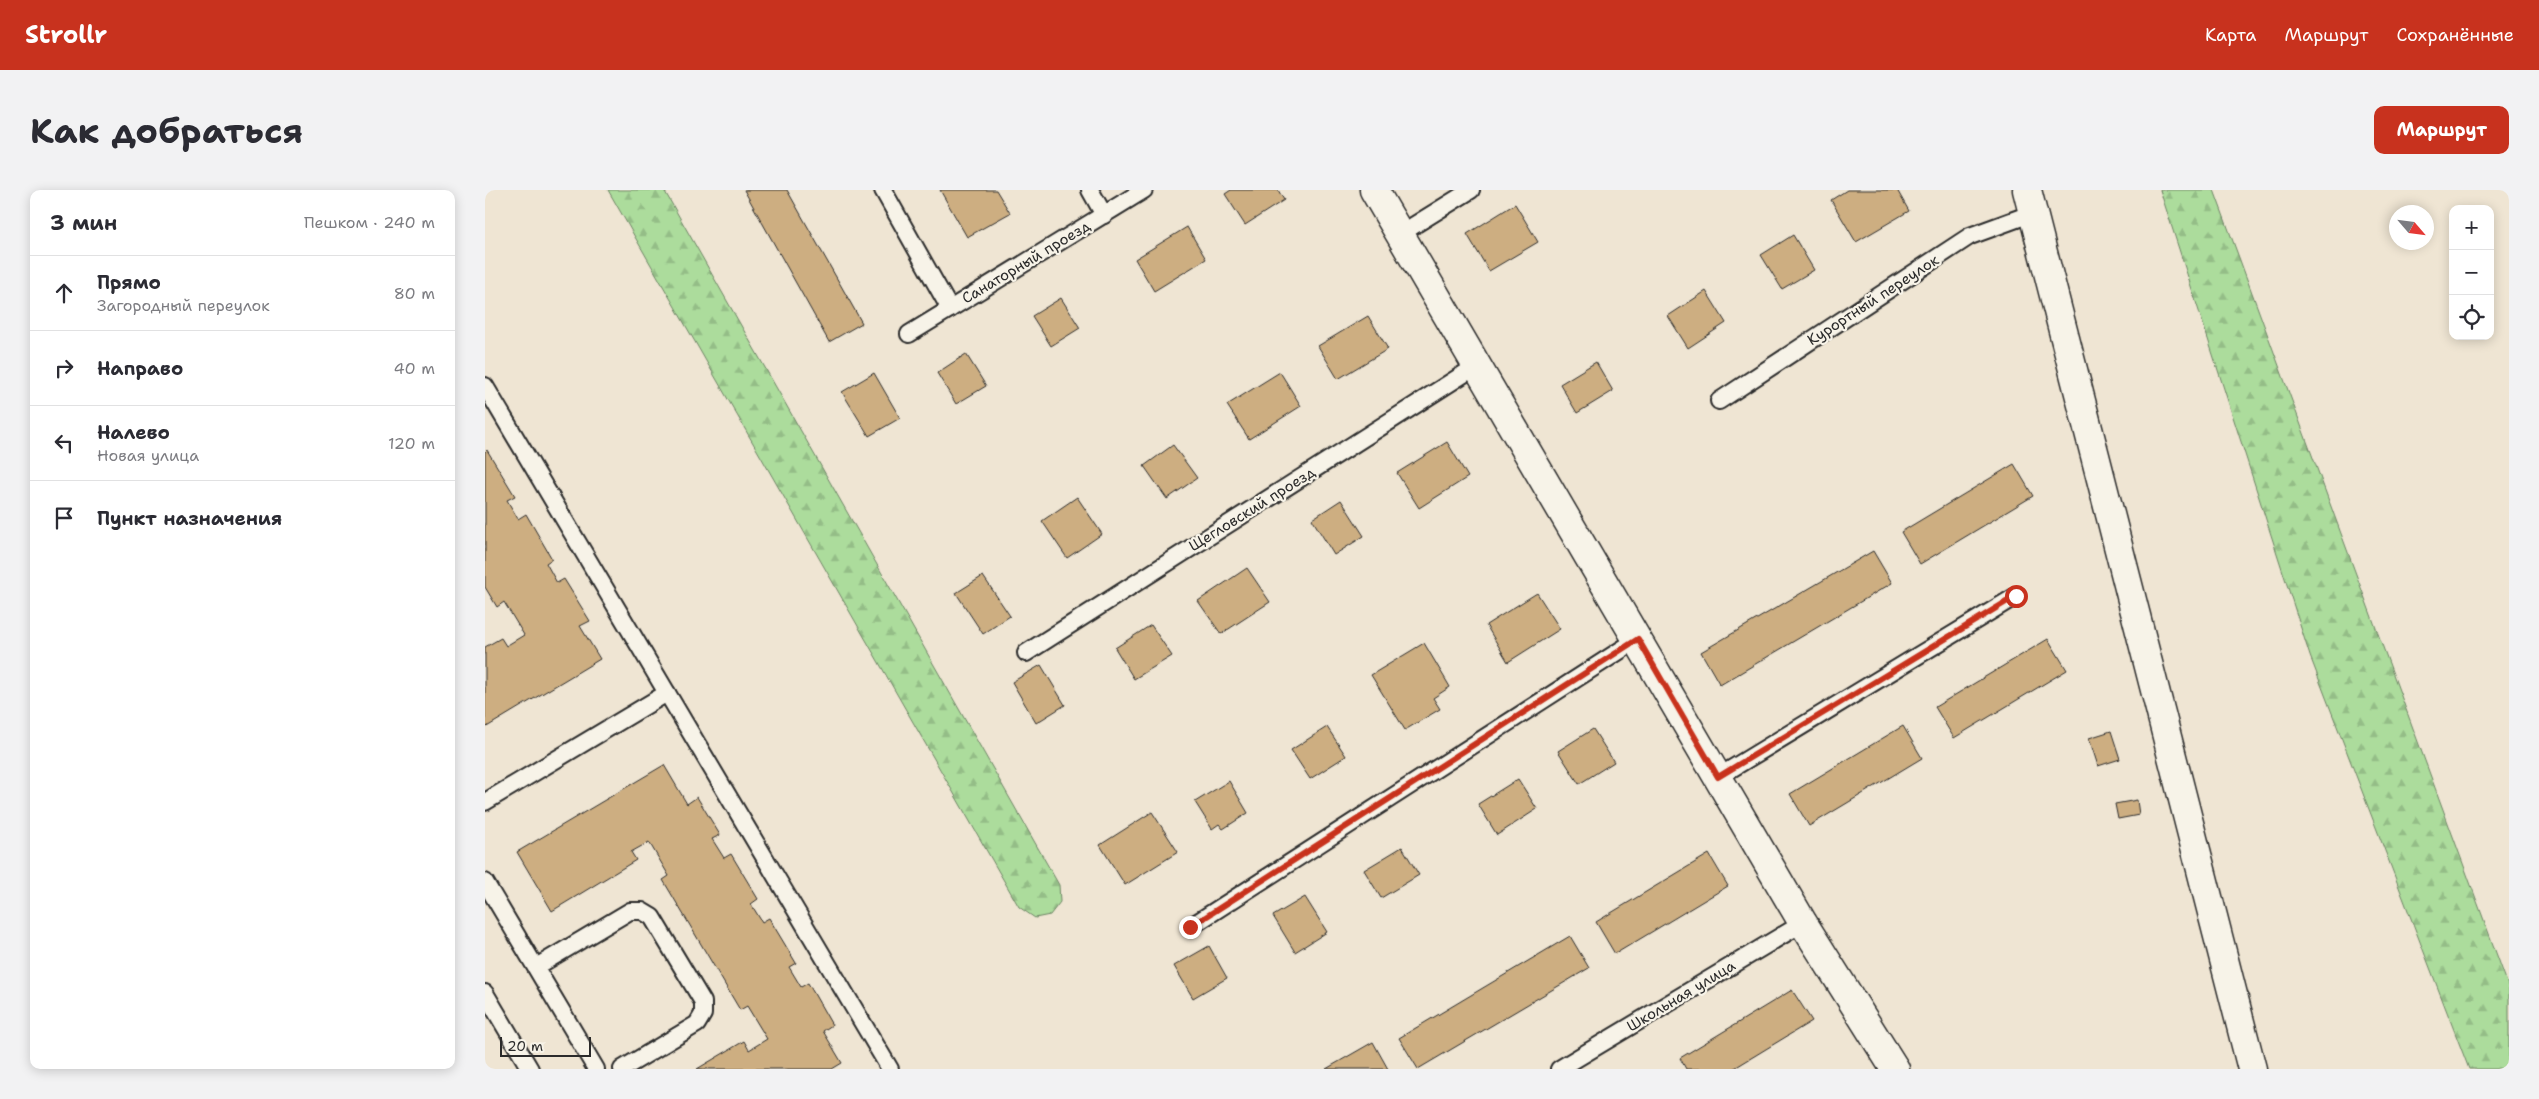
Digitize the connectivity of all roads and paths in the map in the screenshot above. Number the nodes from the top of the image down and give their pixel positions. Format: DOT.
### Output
graph roads {
  1 [pos="883,190"];
  2 [pos="1090,190"];
  3 [pos="1144,190"];
  4 [pos="1374,190"];
  5 [pos="1471,190"];
  6 [pos="2030,201"];
  7 [pos="1104,214"];
  8 [pos="1400,234"];
  9 [pos="949,309"];
  10 [pos="909,334"];
  11 [pos="1477,365"];
  12 [pos="485,386"];
  13 [pos="1719,400"];
  14 [pos="2016,596"];
  15 [pos="1638,639"];
  16 [pos="1026,653"];
  17 [pos="667,693"];
  18 [pos="1718,777"];
  19 [pos="485,802"];
  20 [pos="485,882"];
  21 [pos="1803,923"];
  22 [pos="1190,927"];
  23 [pos="536,967"];
  24 [pos="485,993"];
  25 [pos="530,1069"];
  26 [pos="596,1069"];
  27 [pos="622,1069"];
  28 [pos="890,1069"];
  29 [pos="1559,1069"];
  30 [pos="1895,1069"];
  31 [pos="2252,1069"];
  1 -- 9 [label="lane"];
  2 -- 7 [label="lane"];
  3 -- 7 [label="lane, Санаторный проезд"];
  4 -- 8 [label="street"];
  5 -- 8 [label="lane"];
  6 -- 13 [label="lane, Курортный переулок"];
  6 -- 31 [label="street"];
  7 -- 9 [label="lane, Санаторный проезд"];
  8 -- 11 [label="street"];
  9 -- 10 [label="lane, Санаторный проезд"];
  11 -- 15 [label="street"];
  11 -- 16 [label="lane, Щегловский проезд"];
  12 -- 17 [label="lane"];
  14 -- 18 [label="lane"];
  15 -- 18 [label="street"];
  15 -- 22 [label="lane"];
  17 -- 19 [label="lane"];
  17 -- 28 [label="lane"];
  18 -- 21 [label="street"];
  20 -- 23 [label="lane"];
  21 -- 29 [label="lane, Школьная улица"];
  21 -- 30 [label="street"];
  23 -- 26 [label="lane"];
  23 -- 27 [label="lane"];
  24 -- 25 [label="lane"];
}
